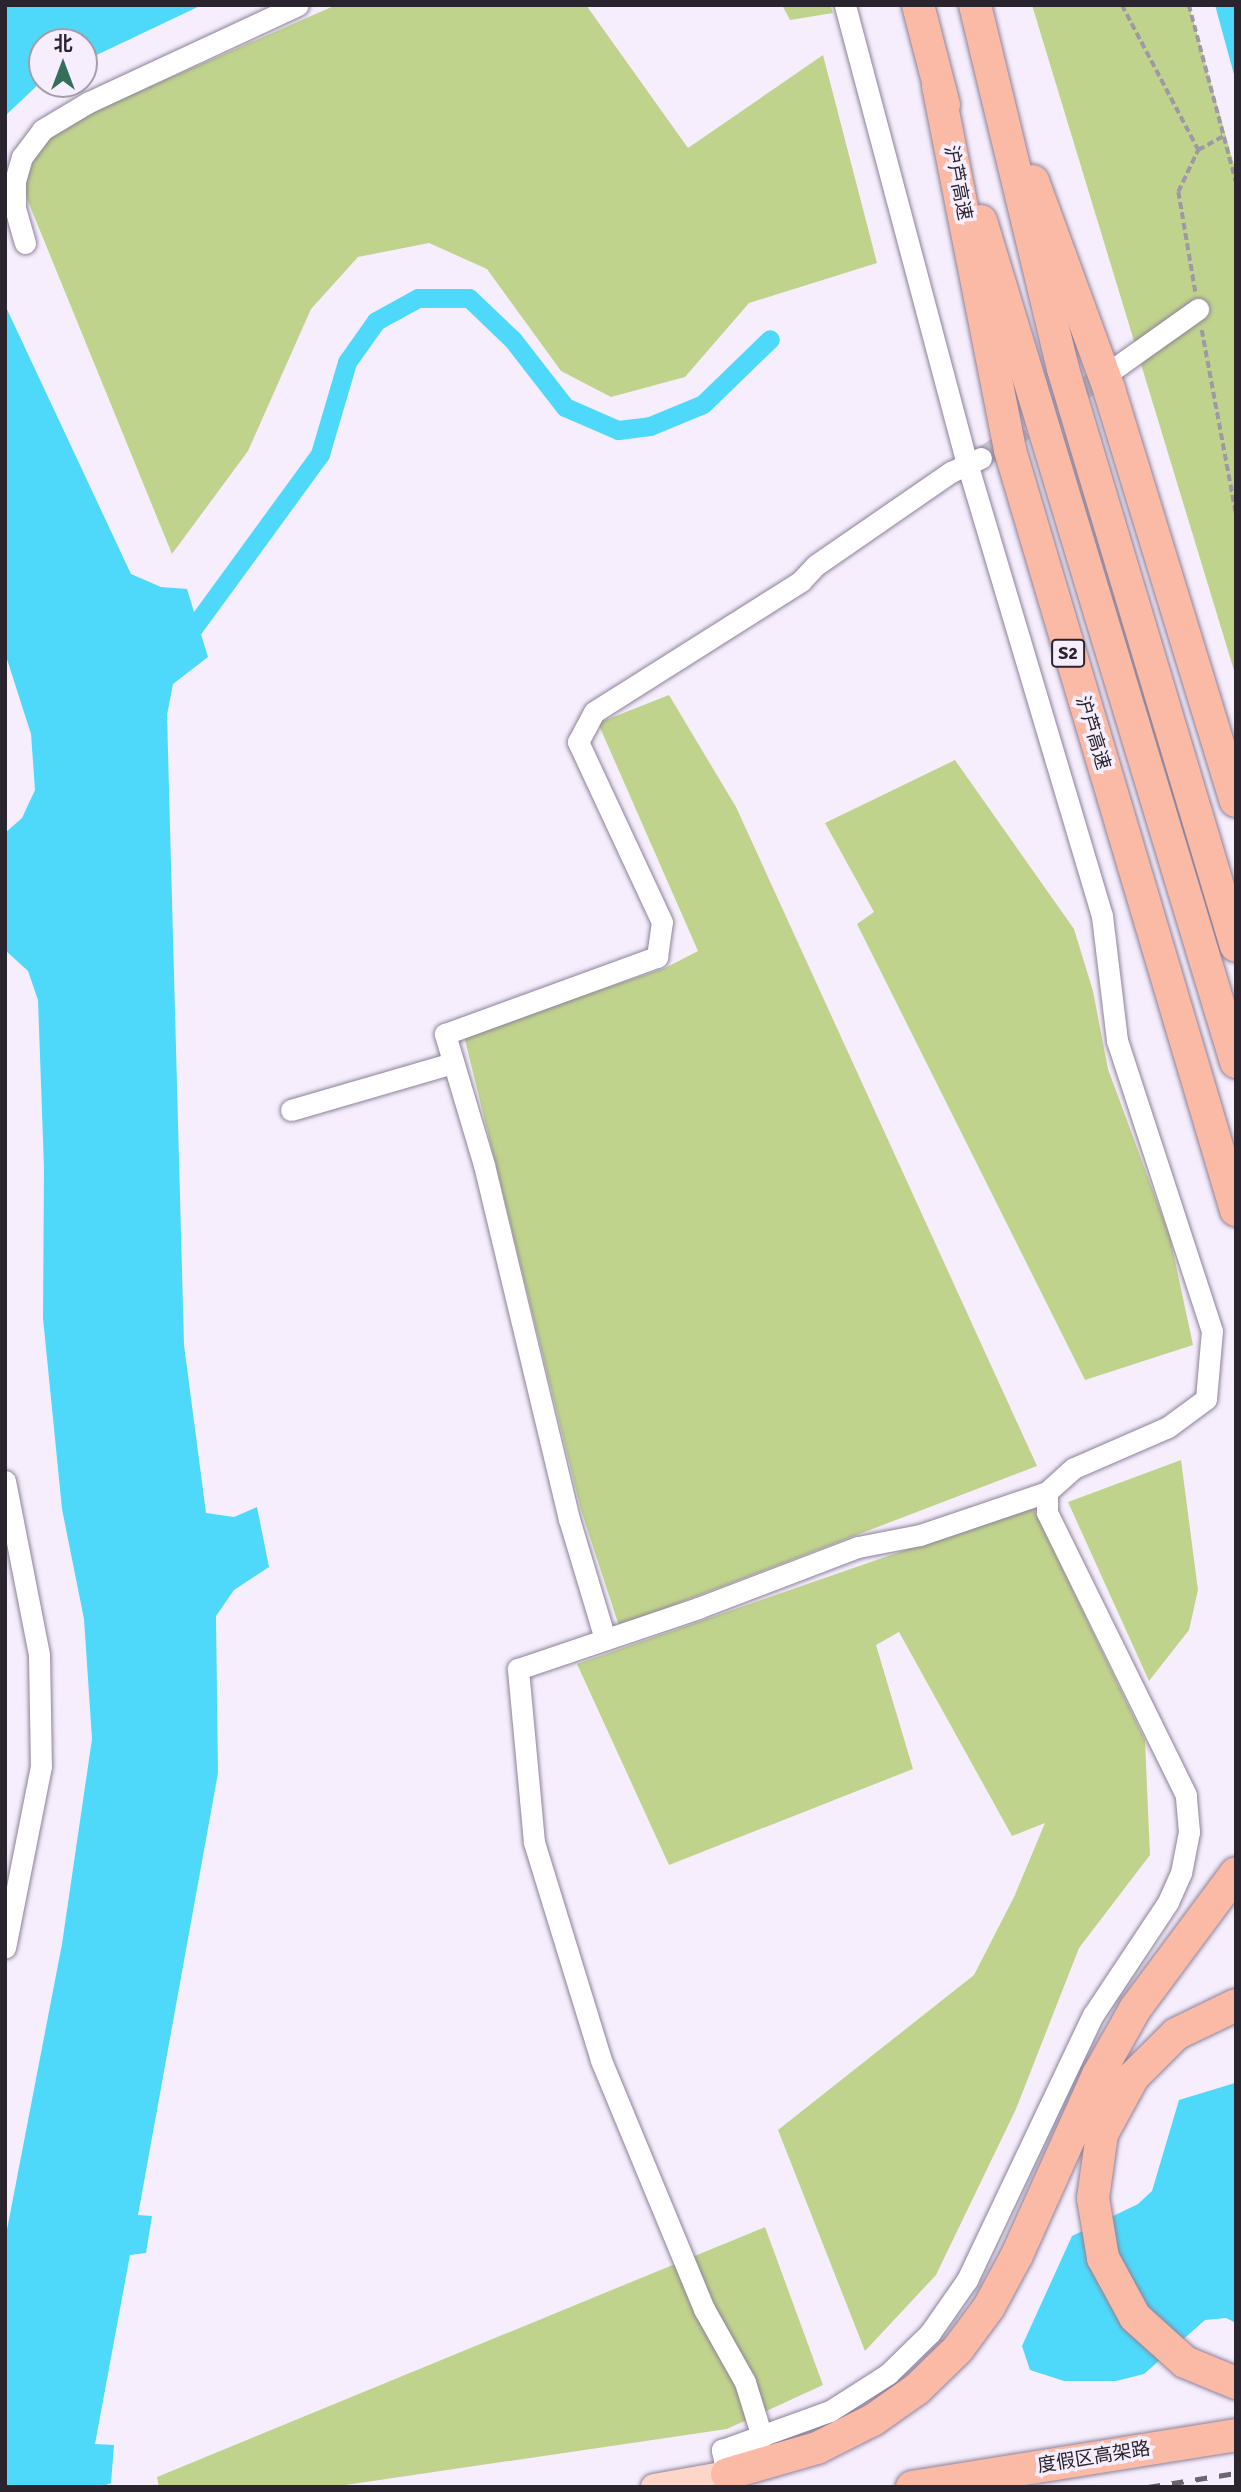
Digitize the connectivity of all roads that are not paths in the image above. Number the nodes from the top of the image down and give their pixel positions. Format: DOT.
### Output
graph roads {
  1 [pos="298,5"];
  2 [pos="845,5"];
  3 [pos="918,5"];
  4 [pos="975,5"];
  5 [pos="990,65"];
  6 [pos="938,86"];
  7 [pos="25,243"];
  8 [pos="1198,309"];
  9 [pos="1115,368"];
  10 [pos="974,461"];
  11 [pos="1236,801"];
  12 [pos="1236,946"];
  13 [pos="1236,1062"];
  14 [pos="453,1063"];
  15 [pos="291,1110"];
  16 [pos="1236,1212"];
  17 [pos="5,1481"];
  18 [pos="1047,1492"];
  19 [pos="13,1539"];
  20 [pos="605,1639"];
  21 [pos="1236,1872"];
  22 [pos="5,1947"];
  23 [pos="1236,2005"];
  24 [pos="1236,2384"];
  25 [pos="1236,2435"];
  26 [pos="762,2437"];
  27 [pos="728,2481"];
  28 [pos="654,2487"];
  29 [pos="912,2487"];
  1 -- 7 [label="street"];
  2 -- 10 [label="street"];
  3 -- 6 [label="highway, 沪芦高速 / S2"];
  4 -- 5 [label="highway"];
  5 -- 11 [label="highway"];
  5 -- 12 [label="highway"];
  6 -- 13 [label="highway, 沪芦高速 / S2"];
  6 -- 16 [label="highway, 沪芦高速 / S2"];
  8 -- 9 [label="street"];
  10 -- 14 [label="street"];
  10 -- 18 [label="street"];
  14 -- 15 [label="street"];
  14 -- 20 [label="street"];
  17 -- 19 [label="street"];
  18 -- 20 [label="street"];
  18 -- 26 [label="street"];
  19 -- 22 [label="street"];
  20 -- 26 [label="street"];
  21 -- 27 [label="highway"];
  23 -- 24 [label="highway"];
  25 -- 29 [label="highway, 度假区高架路"];
  26 -- 27 [label="street"];
  27 -- 28 [label="main road"];
}
